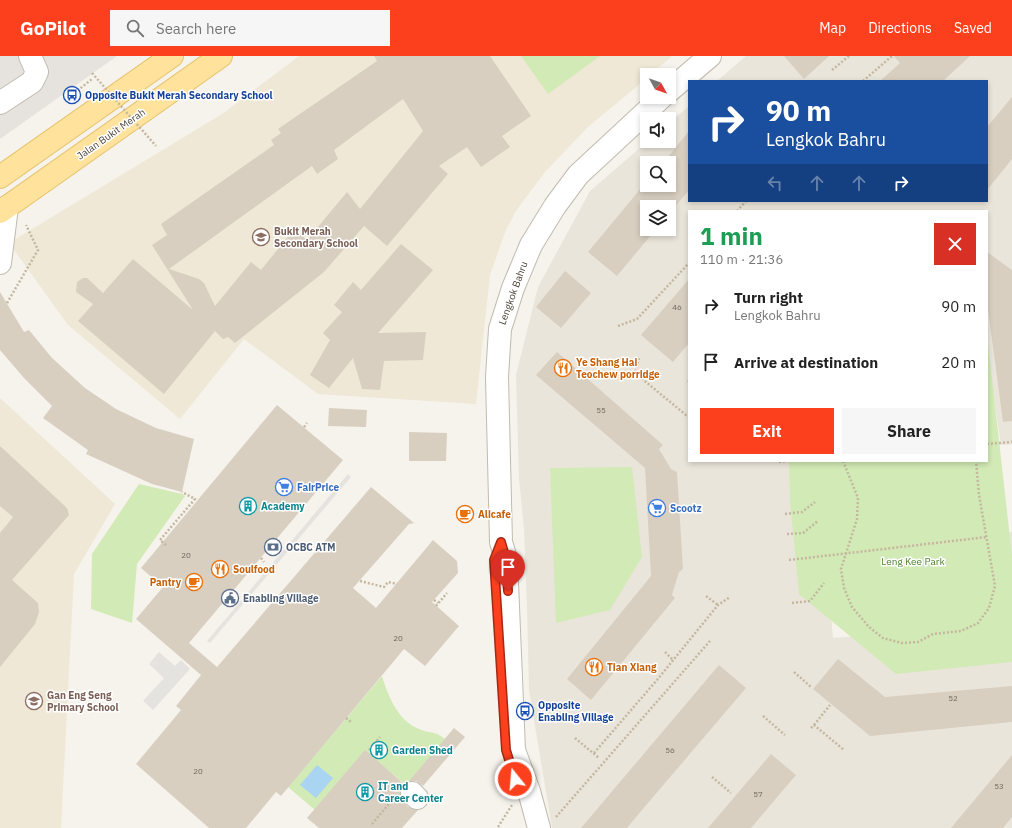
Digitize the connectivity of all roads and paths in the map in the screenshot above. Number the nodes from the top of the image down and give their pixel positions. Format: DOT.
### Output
graph roads {
  1 [pos="30,56"];
  2 [pos="221,56"];
  3 [pos="710,56"];
  4 [pos="849,56"];
  5 [pos="892,56"];
  6 [pos="168,57"];
  7 [pos="832,70"];
  8 [pos="92,73"];
  9 [pos="864,80"];
  10 [pos="676,85"];
  11 [pos="0,102"];
  12 [pos="655,104"];
  13 [pos="156,146"];
  14 [pos="0,177"];
  15 [pos="745,202"];
  16 [pos="4,210"];
  17 [pos="738,210"];
  18 [pos="24,223"];
  19 [pos="0,263"];
  20 [pos="688,264"];
  21 [pos="7,303"];
  22 [pos="618,326"];
  23 [pos="639,358"];
  24 [pos="688,414"];
  25 [pos="307,423"];
  26 [pos="304,428"];
  27 [pos="1012,442"];
  28 [pos="988,444"];
  29 [pos="843,462"];
  30 [pos="976,462"];
  31 [pos="182,492"];
  32 [pos="815,502"];
  33 [pos="786,514"];
  34 [pos="818,520"];
  35 [pos="787,534"];
  36 [pos="987,537"];
  37 [pos="501,542"];
  38 [pos="166,545"];
  39 [pos="845,553"];
  40 [pos="261,558"];
  41 [pos="789,560"];
  42 [pos="264,562"];
  43 [pos="360,581"];
  44 [pos="824,583"];
  45 [pos="396,584"];
  46 [pos="447,593"];
  47 [pos="706,596"];
  48 [pos="730,597"];
  49 [pos="434,600"];
  50 [pos="792,603"];
  51 [pos="718,605"];
  52 [pos="710,641"];
  53 [pos="665,652"];
  54 [pos="673,660"];
  55 [pos="794,672"];
  56 [pos="811,687"];
  57 [pos="830,705"];
  58 [pos="763,716"];
  59 [pos="346,718"];
  60 [pos="352,722"];
  61 [pos="814,725"];
  62 [pos="811,728"];
  63 [pos="785,735"];
  64 [pos="380,737"];
  65 [pos="575,738"];
  66 [pos="369,750"];
  67 [pos="844,750"];
  68 [pos="594,753"];
  69 [pos="599,758"];
  70 [pos="712,777"];
  71 [pos="413,791"];
  72 [pos="731,793"];
  73 [pos="372,824"];
  74 [pos="547,824"];
  75 [pos="529,828"];
  1 -- 11 [label="street"];
  2 -- 16 [label="main road, Jalan Bukit Merah"];
  3 -- 10 [label="street"];
  4 -- 7 [label="path"];
  5 -- 9 [label="path"];
  6 -- 14 [label="main road"];
  8 -- 13 [label="path, bridge"];
  12 -- 37 [label="street, Lengkok Bahru"];
  15 -- 17 [label="path"];
  16 -- 19 [label="street"];
  18 -- 21 [label="path"];
  20 -- 22 [label="path"];
  23 -- 24 [label="path"];
  25 -- 26 [label="path"];
  27 -- 28 [label="path"];
  29 -- 39 [label="path"];
  30 -- 36 [label="path"];
  31 -- 38 [label="path"];
  32 -- 33 [label="path"];
  34 -- 35 [label="path"];
  36 -- 39 [label="path"];
  36 -- 39 [label="path"];
  37 -- 74 [label="street, Lengkok Bahru"];
  37 -- 75 [label="street, Lengkok Bahru"];
  39 -- 41 [label="path"];
  40 -- 42 [label="path"];
  43 -- 45 [label="path"];
  44 -- 50 [label="path"];
  46 -- 49 [label="path"];
  47 -- 51 [label="path"];
  48 -- 51 [label="path"];
  51 -- 54 [label="path"];
  52 -- 74 [label="path"];
  53 -- 54 [label="path"];
  54 -- 68 [label="path"];
  55 -- 56 [label="path"];
  57 -- 61 [label="path"];
  58 -- 63 [label="path"];
  59 -- 60 [label="path"];
  61 -- 62 [label="path"];
  61 -- 67 [label="path"];
  64 -- 66 [label="path"];
  65 -- 68 [label="path"];
  68 -- 69 [label="path"];
  70 -- 72 [label="path"];
  71 -- 73 [label="path"];
}
